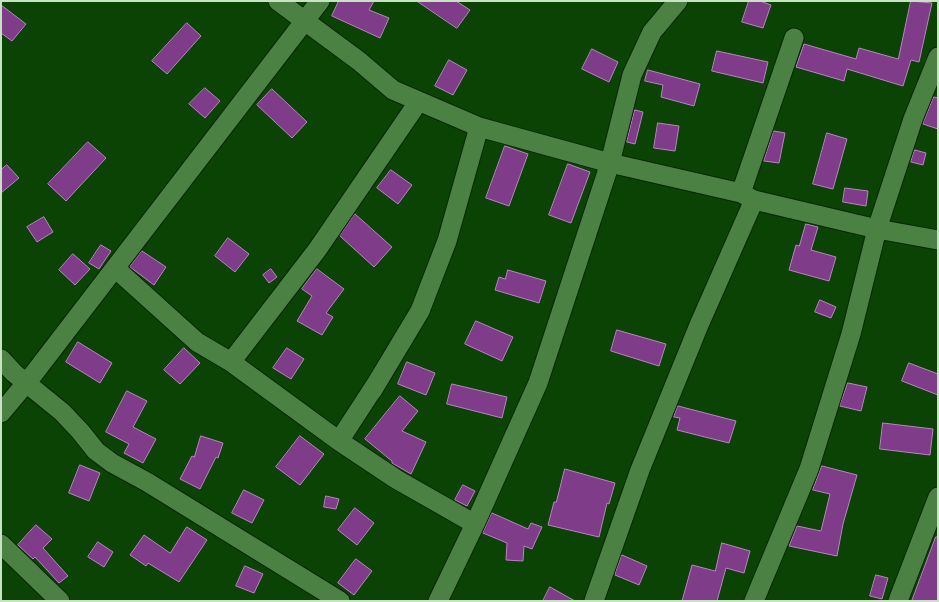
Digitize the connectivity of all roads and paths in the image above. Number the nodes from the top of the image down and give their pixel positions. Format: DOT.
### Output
graph roads {
  1 [pos="278,1"];
  2 [pos="320,1"];
  3 [pos="678,1"];
  4 [pos="303,22"];
  5 [pos="794,38"];
  6 [pos="938,56"];
  7 [pos="419,101"];
  8 [pos="479,127"];
  9 [pos="610,163"];
  10 [pos="748,196"];
  11 [pos="878,229"];
  12 [pos="938,240"];
  13 [pos="115,268"];
  14 [pos="404,342"];
  15 [pos="1,358"];
  16 [pos="231,362"];
  17 [pos="26,382"];
  18 [pos="372,391"];
  19 [pos="1,413"];
  20 [pos="339,441"];
  21 [pos="938,497"];
  22 [pos="475,524"];
  23 [pos="1,544"];
  24 [pos="60,601"];
  25 [pos="340,601"];
  26 [pos="438,601"];
  27 [pos="594,601"];
  28 [pos="754,601"];
  29 [pos="898,601"];
  1 -- 4 [label="street"];
  2 -- 4 [label="street"];
  3 -- 9 [label="street"];
  4 -- 7 [label="street"];
  4 -- 13 [label="street"];
  5 -- 10 [label="street"];
  6 -- 11 [label="street"];
  7 -- 8 [label="street"];
  7 -- 16 [label="street"];
  8 -- 9 [label="street"];
  8 -- 18 [label="street"];
  9 -- 10 [label="street"];
  9 -- 22 [label="street"];
  10 -- 11 [label="street"];
  10 -- 27 [label="street"];
  11 -- 12 [label="street"];
  11 -- 28 [label="street"];
  13 -- 16 [label="street"];
  13 -- 17 [label="street"];
  14 -- 18 [label="street"];
  15 -- 17 [label="street"];
  16 -- 20 [label="street"];
  17 -- 19 [label="street"];
  17 -- 25 [label="street"];
  18 -- 20 [label="street"];
  20 -- 22 [label="street"];
  21 -- 29 [label="street"];
  22 -- 26 [label="street"];
  23 -- 24 [label="street"];
}
